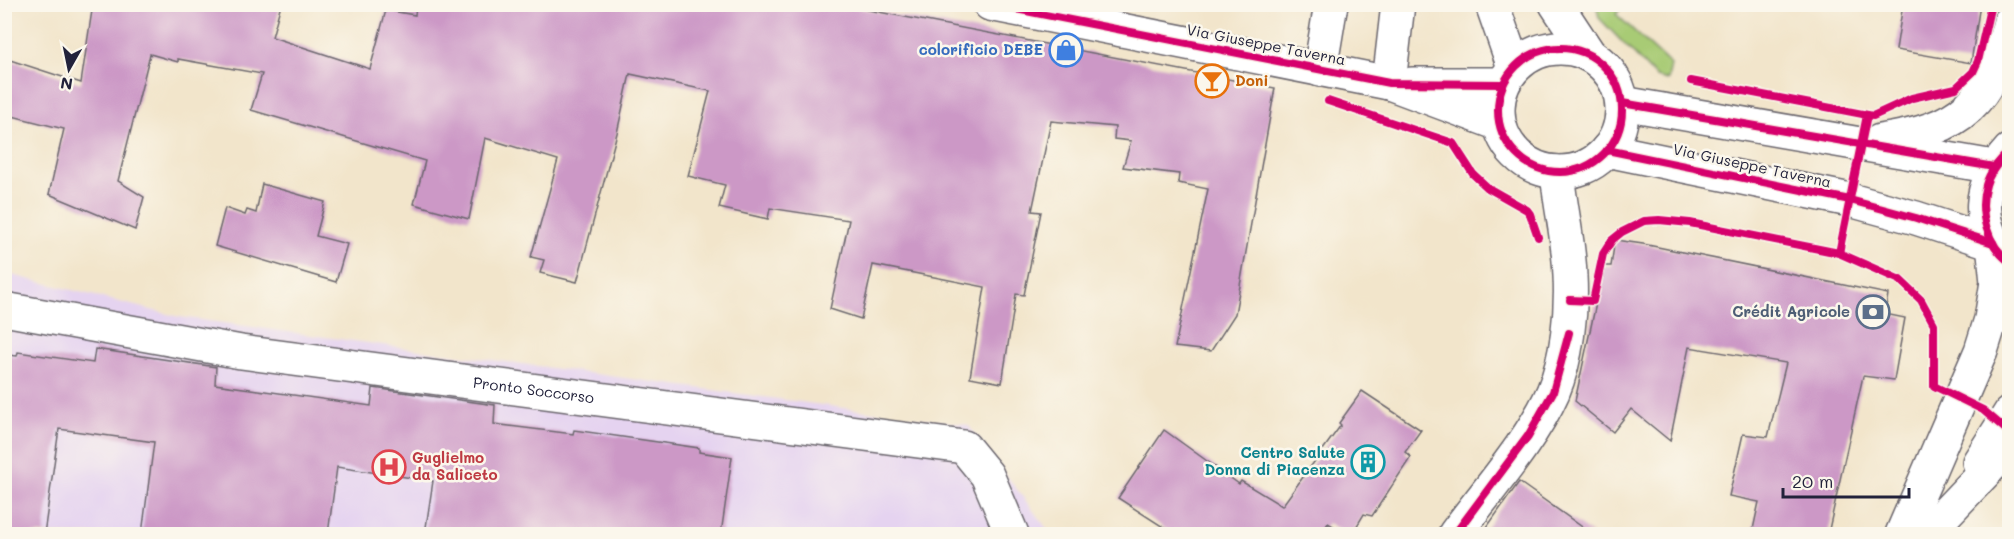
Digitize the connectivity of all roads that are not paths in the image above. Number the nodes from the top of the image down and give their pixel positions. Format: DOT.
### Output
graph roads {
  1 [pos="990,4"];
  2 [pos="1331,4"];
  3 [pos="1398,4"];
  4 [pos="1492,4"];
  5 [pos="1556,4"];
  6 [pos="2010,22"];
  7 [pos="1589,54"];
  8 [pos="1320,70"];
  9 [pos="1508,76"];
  10 [pos="1389,83"];
  11 [pos="1622,103"];
  12 [pos="1499,124"];
  13 [pos="1861,144"];
  14 [pos="1607,150"];
  15 [pos="2002,158"];
  16 [pos="1557,172"];
  17 [pos="2001,253"];
  18 [pos="4,309"];
  19 [pos="2010,413"];
  20 [pos="2010,446"];
  21 [pos="1954,504"];
  22 [pos="1012,534"];
  23 [pos="1455,534"];
  24 [pos="1902,534"];
  25 [pos="1926,534"];
  1 -- 8 [label="street, Via Giuseppe Taverna"];
  2 -- 8 [label="street"];
  3 -- 10 [label="street"];
  4 -- 9 [label="street"];
  5 -- 7 [label="street"];
  6 -- 13 [label="street"];
  7 -- 9 [label="street"];
  7 -- 11 [label="street"];
  8 -- 10 [label="street, Via Giuseppe Taverna"];
  9 -- 10 [label="street, Via Giuseppe Taverna"];
  9 -- 12 [label="street"];
  10 -- 12 [label="street, Via Giuseppe Taverna"];
  11 -- 13 [label="street"];
  11 -- 14 [label="street"];
  12 -- 16 [label="street"];
  13 -- 15 [label="street"];
  14 -- 16 [label="street"];
  14 -- 17 [label="street, Via Giuseppe Taverna"];
  15 -- 17 [label="street"];
  16 -- 23 [label="street"];
  17 -- 24 [label="street"];
  18 -- 22 [label="street, Pronto Soccorso"];
  19 -- 21 [label="street"];
  20 -- 21 [label="street"];
  21 -- 25 [label="street"];
}
